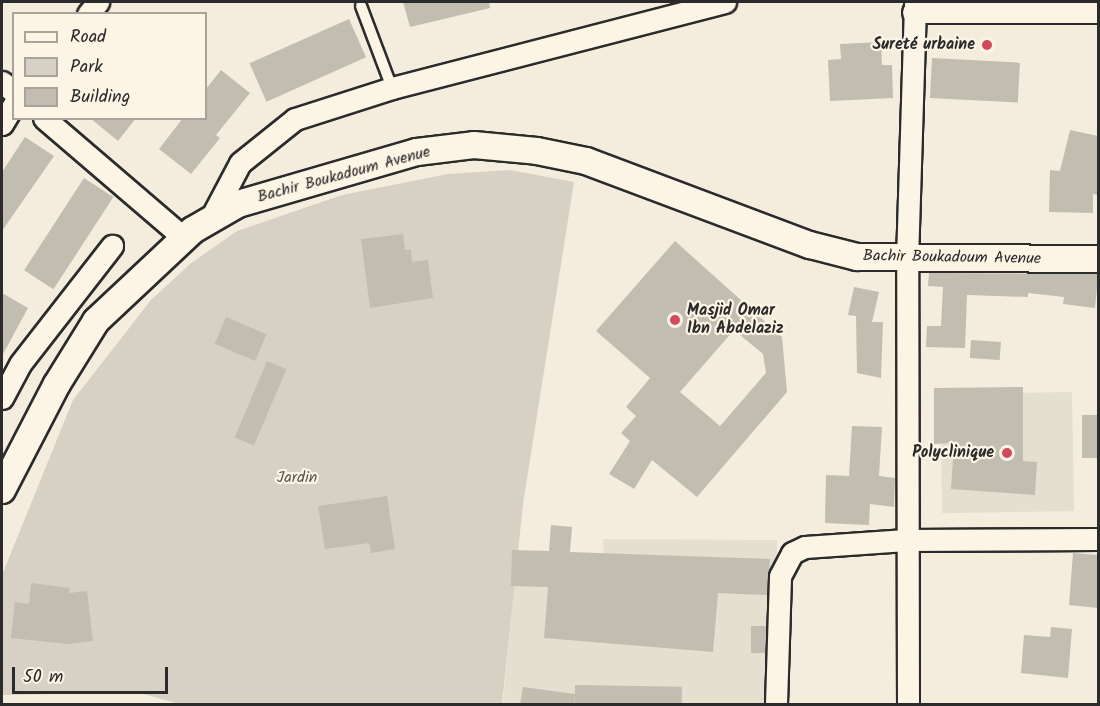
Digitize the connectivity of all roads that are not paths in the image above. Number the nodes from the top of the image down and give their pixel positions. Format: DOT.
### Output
graph roads {
  1 [pos="725,2"];
  2 [pos="362,6"];
  3 [pos="914,7"];
  4 [pos="1098,12"];
  5 [pos="392,88"];
  6 [pos="12,107"];
  7 [pos="46,120"];
  8 [pos="2,124"];
  9 [pos="210,220"];
  10 [pos="184,238"];
  11 [pos="112,246"];
  12 [pos="1098,259"];
  13 [pos="907,260"];
  14 [pos="2,398"];
  15 [pos="2,490"];
  16 [pos="1098,538"];
  17 [pos="906,540"];
  18 [pos="776,705"];
  19 [pos="908,705"];
  1 -- 5 [label="street"];
  2 -- 5 [label="lane"];
  3 -- 4 [label="street"];
  3 -- 13 [label="street"];
  5 -- 9 [label="street"];
  6 -- 8 [label="street"];
  7 -- 10 [label="street"];
  9 -- 10 [label="street, Bachir Boukadoum Avenue"];
  9 -- 13 [label="street, Bachir Boukadoum Avenue"];
  10 -- 15 [label="street, Bachir Boukadoum Avenue"];
  11 -- 14 [label="street"];
  12 -- 13 [label="street, Bachir Boukadoum Avenue"];
  13 -- 17 [label="street"];
  16 -- 17 [label="street"];
  17 -- 18 [label="street"];
  17 -- 19 [label="street"];
}
